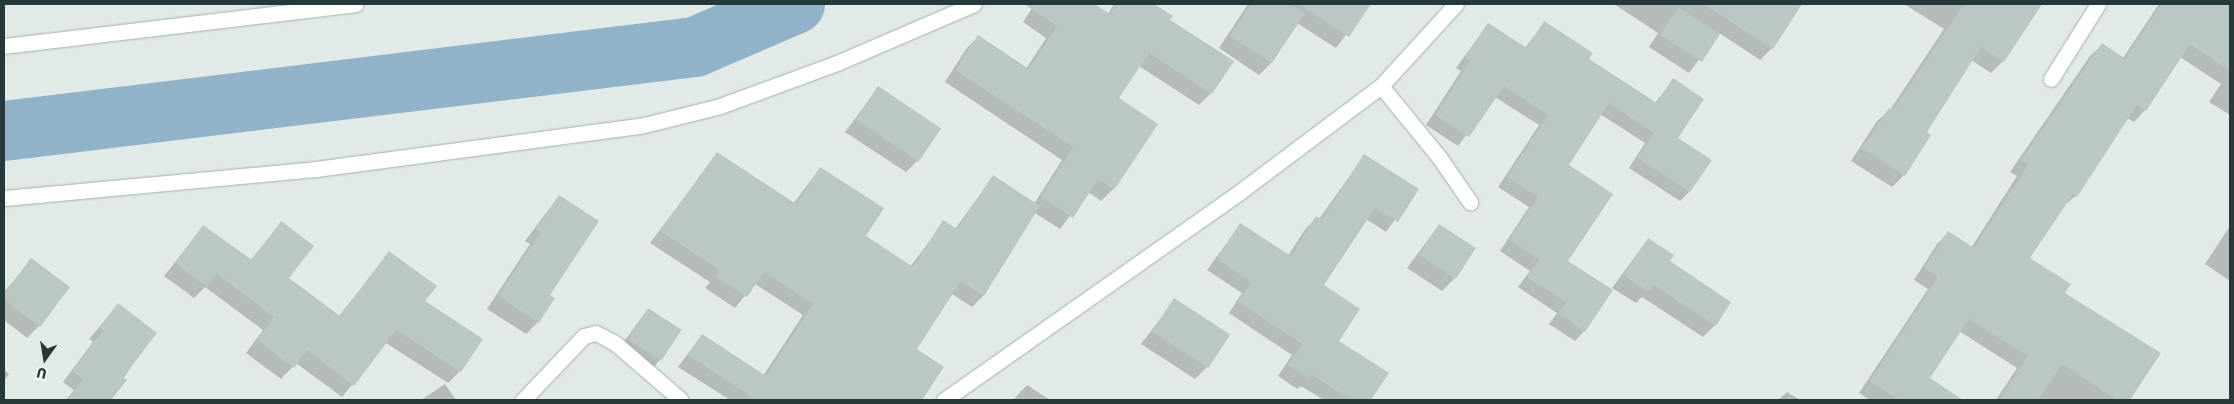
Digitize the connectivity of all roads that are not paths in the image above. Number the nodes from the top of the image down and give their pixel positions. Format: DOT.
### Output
graph roads {
  1 [pos="355,4"];
  2 [pos="974,4"];
  3 [pos="1456,4"];
  4 [pos="2098,4"];
  5 [pos="4,46"];
  6 [pos="2051,79"];
  7 [pos="1381,86"];
  8 [pos="4,198"];
  9 [pos="1470,202"];
  10 [pos="524,400"];
  11 [pos="682,400"];
  12 [pos="944,400"];
  1 -- 5 [label="street"];
  2 -- 8 [label="street"];
  3 -- 7 [label="street"];
  4 -- 6 [label="street"];
  7 -- 9 [label="street"];
  7 -- 12 [label="street"];
  10 -- 11 [label="street"];
}
